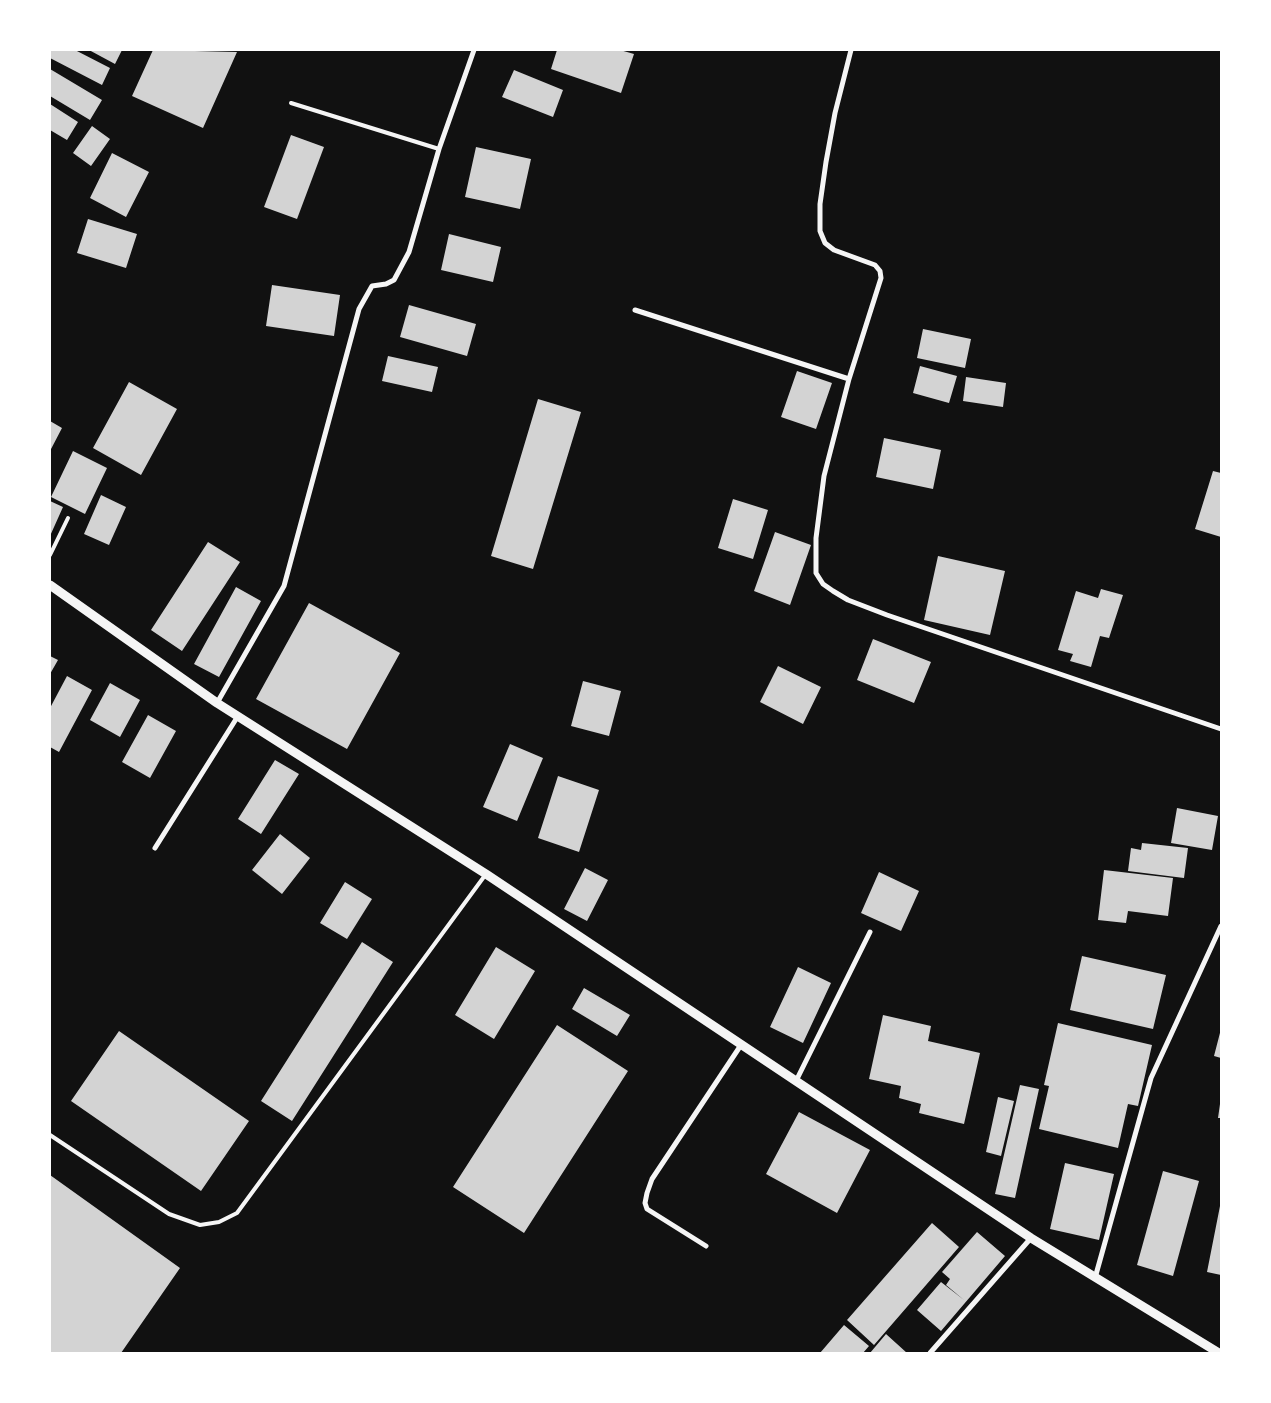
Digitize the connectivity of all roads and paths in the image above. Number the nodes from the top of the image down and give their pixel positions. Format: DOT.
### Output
graph roads {
  1 [pos="474,50"];
  2 [pos="851,50"];
  3 [pos="291,103"];
  4 [pos="439,149"];
  5 [pos="635,310"];
  6 [pos="849,379"];
  7 [pos="68,518"];
  8 [pos="50,556"];
  9 [pos="50,585"];
  10 [pos="217,703"];
  11 [pos="238,716"];
  12 [pos="1221,729"];
  13 [pos="155,848"];
  14 [pos="486,874"];
  15 [pos="1221,926"];
  16 [pos="870,932"];
  17 [pos="741,1045"];
  18 [pos="796,1081"];
  19 [pos="50,1135"];
  20 [pos="1031,1238"];
  21 [pos="706,1246"];
  22 [pos="1095,1279"];
  23 [pos="930,1353"];
  24 [pos="1220,1353"];
  1 -- 4 [label="street"];
  2 -- 6 [label="street"];
  3 -- 4 [label="lane"];
  4 -- 10 [label="street"];
  5 -- 6 [label="street"];
  6 -- 12 [label="street"];
  7 -- 8 [label="lane"];
  9 -- 10 [label="street"];
  10 -- 11 [label="street"];
  11 -- 13 [label="street"];
  11 -- 14 [label="street"];
  14 -- 17 [label="street"];
  14 -- 19 [label="lane"];
  15 -- 22 [label="street"];
  16 -- 18 [label="street"];
  17 -- 18 [label="street"];
  17 -- 21 [label="street"];
  18 -- 20 [label="street"];
  20 -- 22 [label="street"];
  20 -- 23 [label="street"];
  22 -- 24 [label="street"];
}
